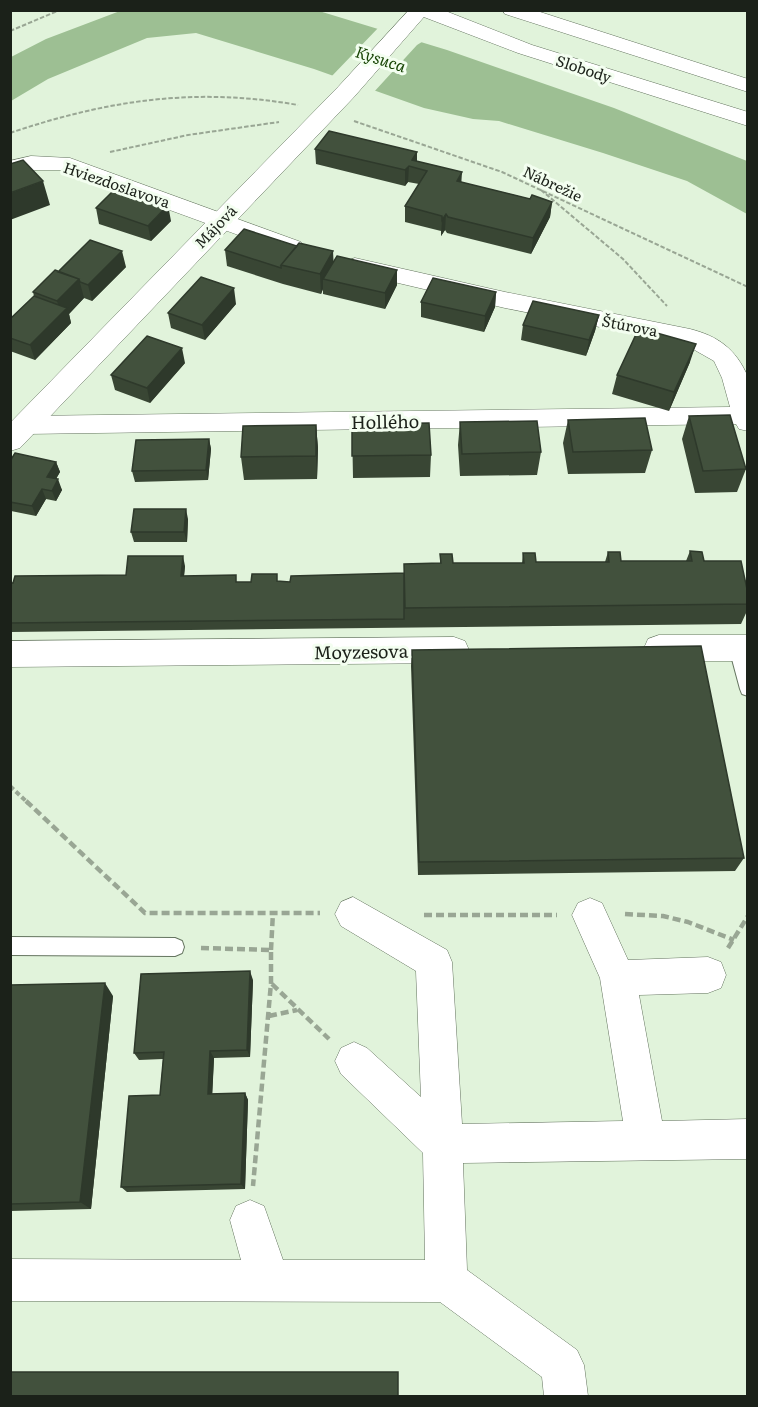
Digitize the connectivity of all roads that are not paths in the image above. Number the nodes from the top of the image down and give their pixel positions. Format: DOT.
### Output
graph roads {
  1 [pos="512,10"];
  2 [pos="417,15"];
  3 [pos="747,86"];
  4 [pos="747,119"];
  5 [pos="10,168"];
  6 [pos="221,220"];
  7 [pos="747,419"];
  8 [pos="18,433"];
  9 [pos="742,648"];
  10 [pos="632,649"];
  11 [pos="477,650"];
  12 [pos="10,654"];
  13 [pos="747,689"];
  14 [pos="353,914"];
  15 [pos="590,915"];
  16 [pos="10,946"];
  17 [pos="175,947"];
  18 [pos="708,975"];
  19 [pos="618,978"];
  20 [pos="354,1061"];
  21 [pos="747,1139"];
  22 [pos="646,1141"];
  23 [pos="443,1144"];
  24 [pos="250,1220"];
  25 [pos="10,1280"];
  26 [pos="446,1281"];
  27 [pos="269,1282"];
  28 [pos="566,1396"];
  1 -- 3 [label="main road, Slobody"];
  2 -- 4 [label="main road, Slobody"];
  2 -- 6 [label="main road, Májová"];
  5 -- 6 [label="street, Hviezdoslavova"];
  6 -- 7 [label="street, Štúrova"];
  6 -- 8 [label="main road, Májová"];
  7 -- 8 [label="street, Hollého"];
  9 -- 10 [label="street"];
  9 -- 13 [label="lane"];
  11 -- 12 [label="street, Moyzesova"];
  14 -- 23 [label="street"];
  15 -- 19 [label="street"];
  16 -- 17 [label="lane"];
  18 -- 19 [label="street"];
  19 -- 22 [label="street"];
  20 -- 23 [label="street"];
  21 -- 22 [label="street"];
  22 -- 23 [label="street"];
  23 -- 26 [label="street"];
  24 -- 27 [label="street"];
  25 -- 27 [label="street"];
  26 -- 27 [label="street"];
  26 -- 28 [label="street"];
}
